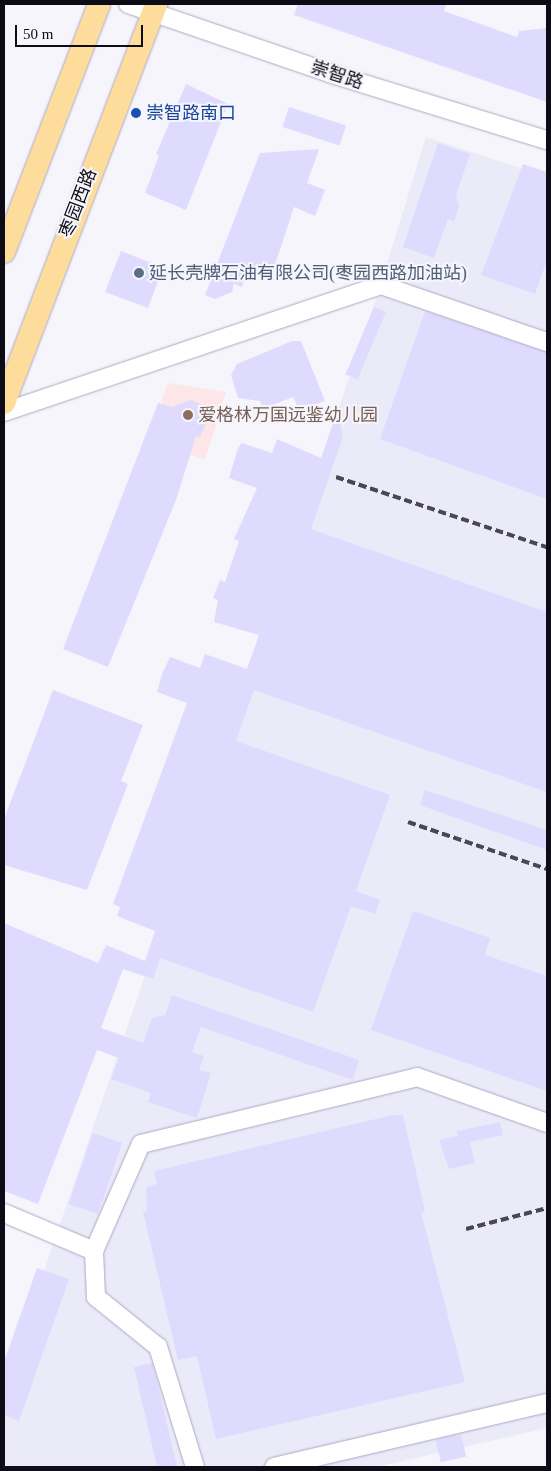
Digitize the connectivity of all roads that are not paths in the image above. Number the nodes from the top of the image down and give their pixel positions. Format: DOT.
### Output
graph roads {
  1 [pos="99,4"];
  2 [pos="128,4"];
  3 [pos="154,8"];
  4 [pos="547,140"];
  5 [pos="4,252"];
  6 [pos="547,342"];
  7 [pos="4,403"];
  8 [pos="4,412"];
  9 [pos="547,1124"];
  10 [pos="4,1213"];
  11 [pos="94,1251"];
  12 [pos="547,1403"];
  13 [pos="194,1467"];
  14 [pos="274,1467"];
  1 -- 5 [label="main road"];
  2 -- 3 [label="street, 崇智路"];
  3 -- 4 [label="street, 崇智路"];
  3 -- 7 [label="main road, 枣园西路"];
  6 -- 8 [label="street"];
  9 -- 11 [label="street"];
  10 -- 11 [label="street"];
  11 -- 13 [label="street"];
  12 -- 14 [label="street"];
}
